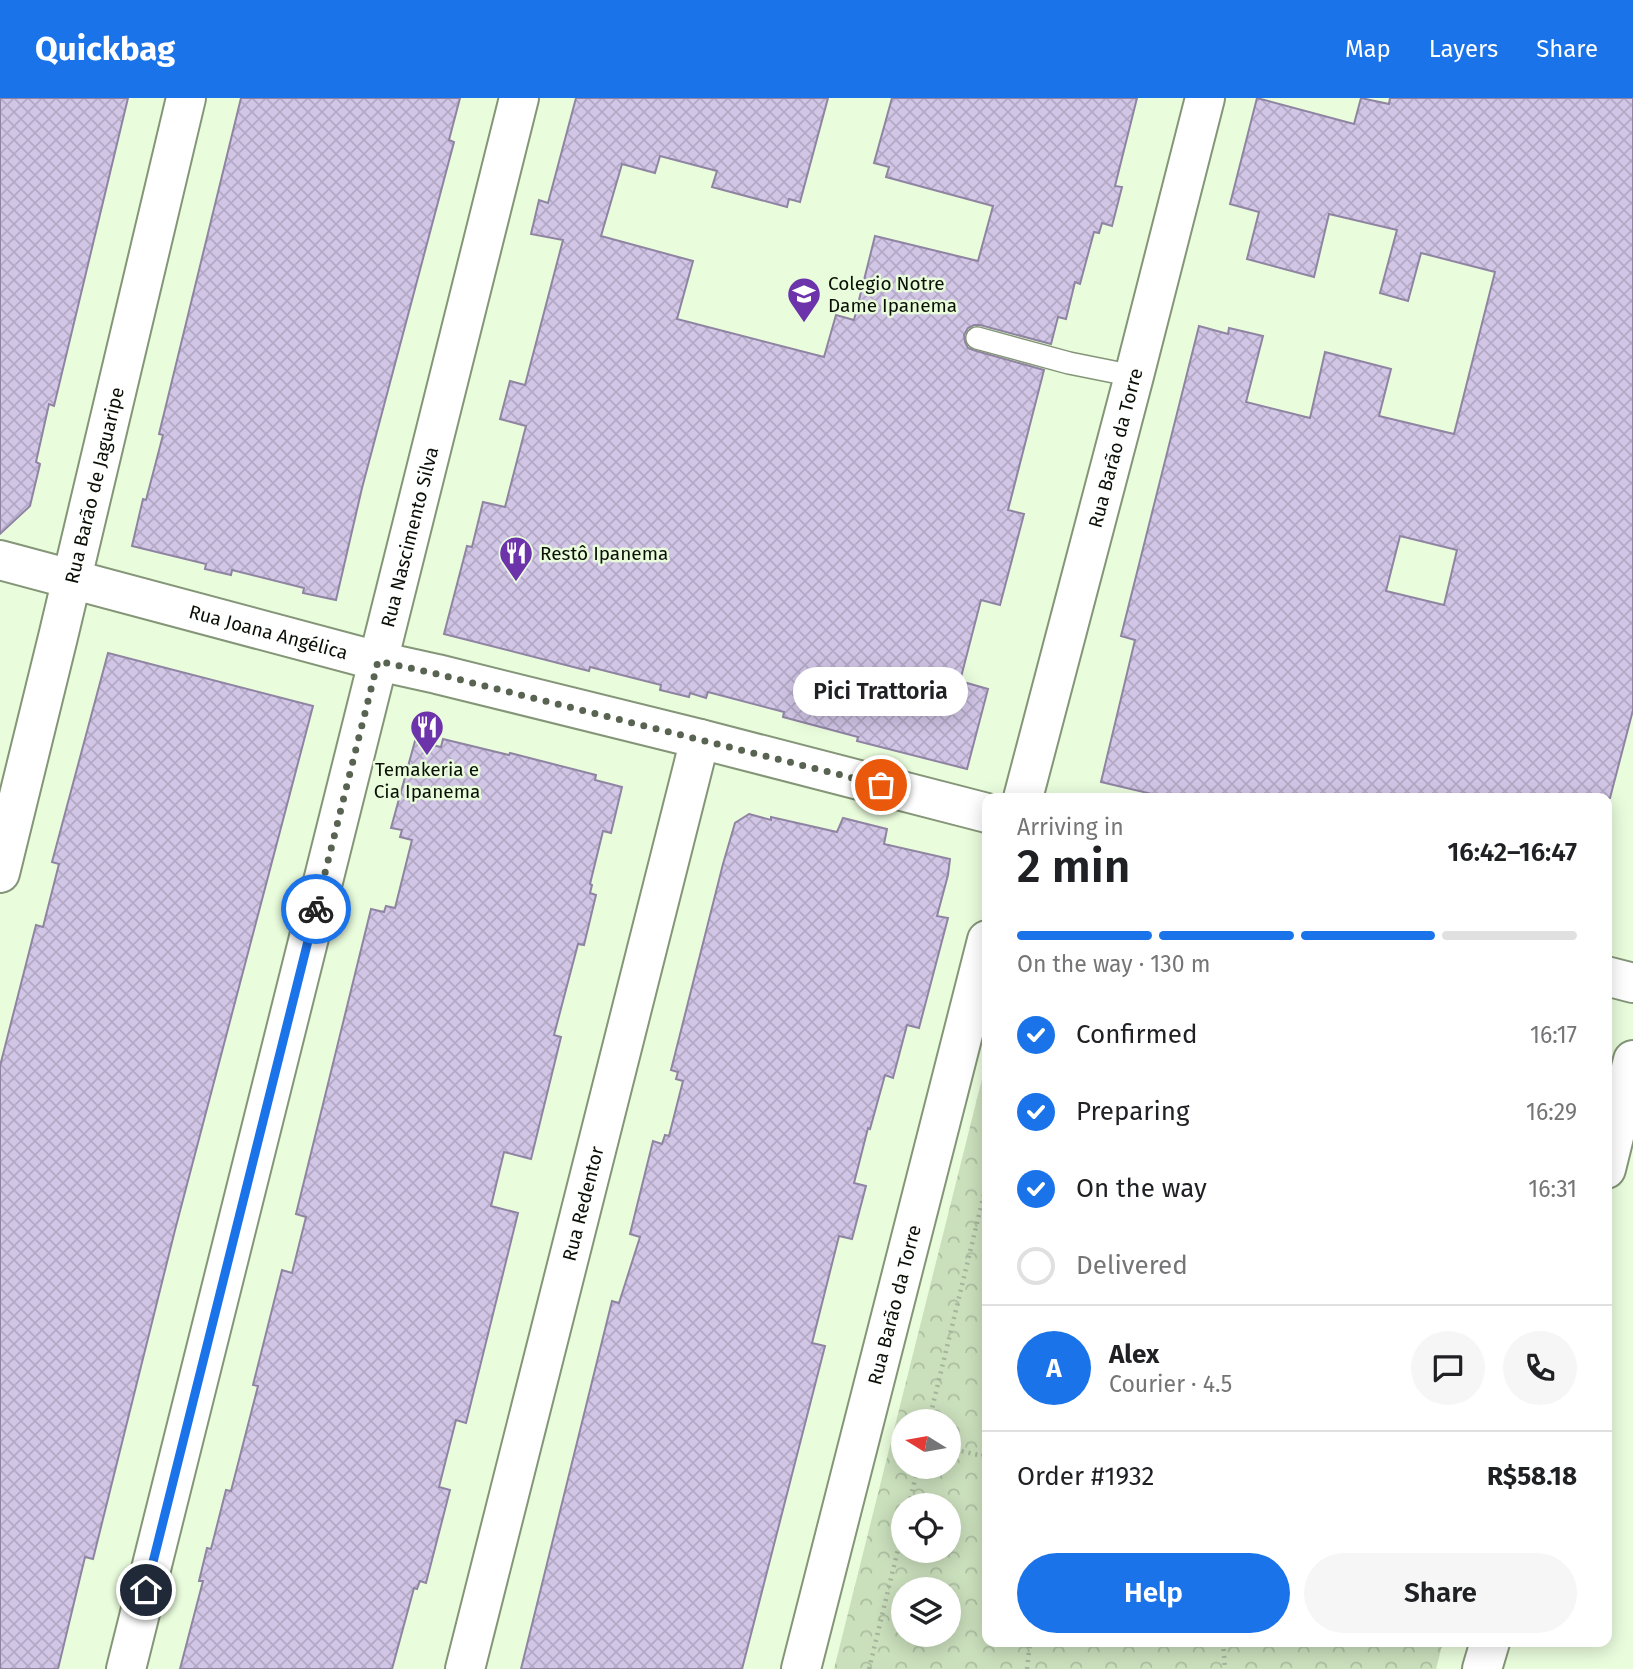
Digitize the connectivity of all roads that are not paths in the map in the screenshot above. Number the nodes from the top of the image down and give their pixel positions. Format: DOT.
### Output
graph roads {
  1 [pos="186,98"];
  2 [pos="519,98"];
  3 [pos="1205,98"];
  4 [pos="977,338"];
  5 [pos="1134,376"];
  6 [pos="0,560"];
  7 [pos="72,578"];
  8 [pos="378,661"];
  9 [pos="700,739"];
  10 [pos="1024,793"];
  11 [pos="982,812"];
  12 [pos="0,873"];
  13 [pos="982,960"];
  14 [pos="1612,978"];
  15 [pos="1633,983"];
  16 [pos="1633,1060"];
  17 [pos="1612,1145"];
  18 [pos="1489,1647"];
  19 [pos="126,1669"];
  20 [pos="465,1669"];
  21 [pos="801,1669"];
  22 [pos="1482,1669"];
  1 -- 7 [label="street, Rua Barão de Jaguaripe"];
  2 -- 8 [label="street, Rua Nascimento Silva"];
  3 -- 5 [label="street, Rua Barão da Torre"];
  4 -- 5 [label="lane"];
  5 -- 10 [label="street, Rua Barão da Torre"];
  6 -- 7 [label="street, Rua Joana Angélica"];
  7 -- 8 [label="street, Rua Joana Angélica"];
  7 -- 12 [label="street, Rua Barão de Jaguaripe"];
  8 -- 9 [label="street, Rua Joana Angélica"];
  8 -- 19 [label="street, Rua Nascimento Silva"];
  9 -- 11 [label="street, Rua Joana Angélica"];
  9 -- 20 [label="street, Rua Redentor"];
  13 -- 21 [label="street, Rua Barão da Torre"];
  14 -- 15 [label="street"];
  16 -- 17 [label="street"];
  18 -- 22 [label="street"];
}
